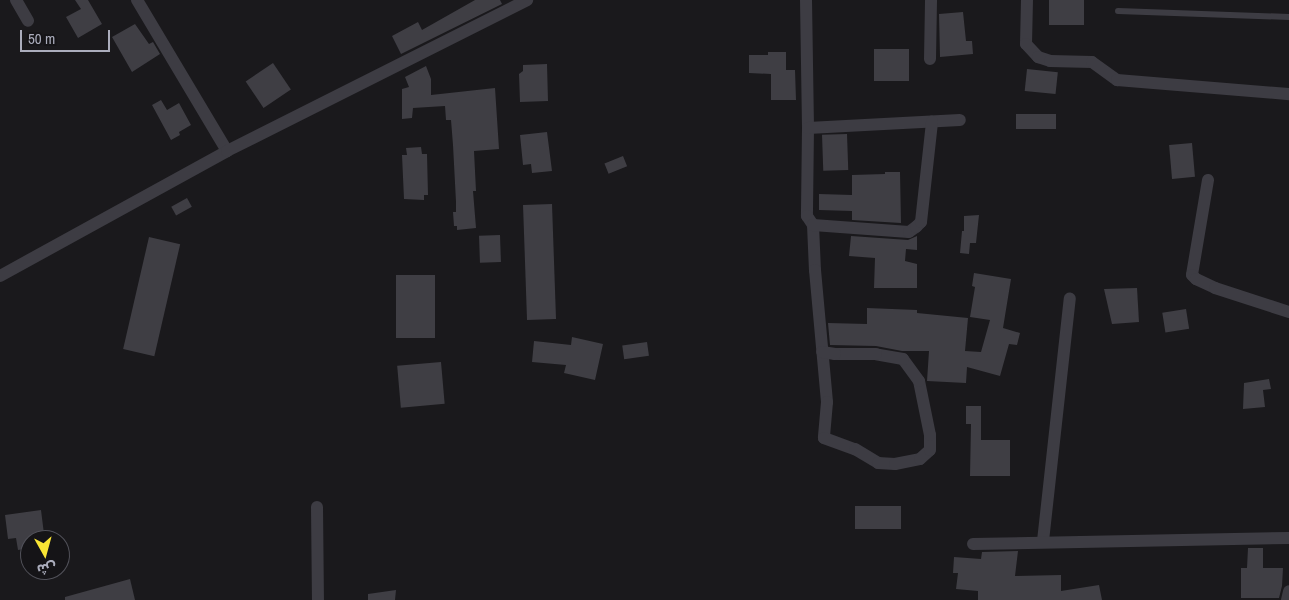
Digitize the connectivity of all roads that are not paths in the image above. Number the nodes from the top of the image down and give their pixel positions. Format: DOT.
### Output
graph roads {
  1 [pos="16,0"];
  2 [pos="137,0"];
  3 [pos="527,0"];
  4 [pos="806,0"];
  5 [pos="931,0"];
  6 [pos="1027,0"];
  7 [pos="1118,11"];
  8 [pos="1289,17"];
  9 [pos="28,21"];
  10 [pos="930,59"];
  11 [pos="1289,94"];
  12 [pos="960,120"];
  13 [pos="932,122"];
  14 [pos="808,128"];
  15 [pos="227,152"];
  16 [pos="1208,180"];
  17 [pos="813,225"];
  18 [pos="0,276"];
  19 [pos="1070,298"];
  20 [pos="1289,312"];
  21 [pos="822,352"];
  22 [pos="317,507"];
  23 [pos="1289,538"];
  24 [pos="1043,541"];
  25 [pos="972,544"];
  26 [pos="1289,591"];
  27 [pos="318,600"];
  28 [pos="1288,600"];
  1 -- 9 [label="street"];
  2 -- 15 [label="street"];
  3 -- 15 [label="street"];
  4 -- 14 [label="street"];
  5 -- 10 [label="street"];
  6 -- 11 [label="street"];
  7 -- 8 [label="lane"];
  12 -- 13 [label="street"];
  13 -- 14 [label="street"];
  13 -- 17 [label="street"];
  14 -- 17 [label="street"];
  15 -- 18 [label="street"];
  16 -- 20 [label="street"];
  17 -- 21 [label="street"];
  19 -- 24 [label="street"];
  21 -- 21 [label="street"];
  22 -- 27 [label="street"];
  23 -- 24 [label="street"];
  24 -- 25 [label="street"];
  26 -- 28 [label="street"];
}
